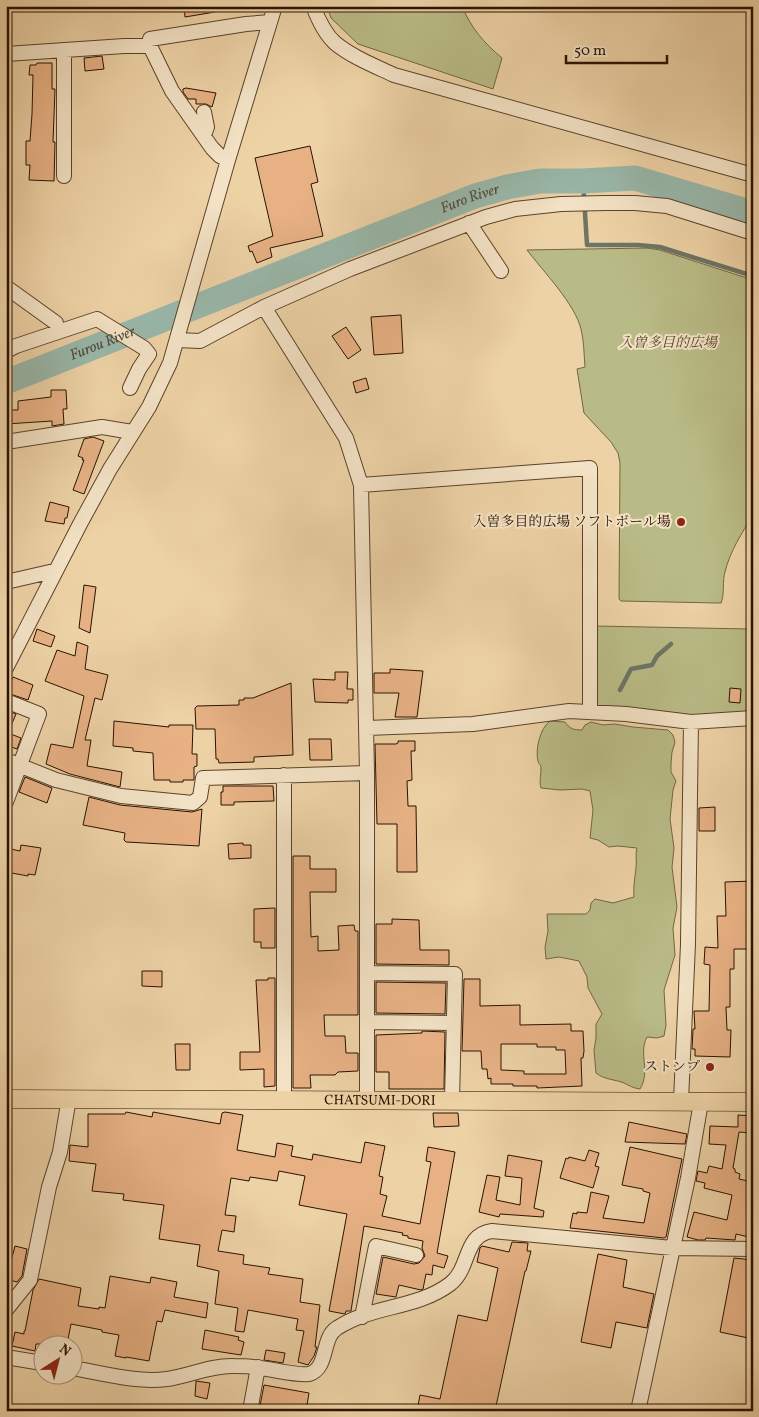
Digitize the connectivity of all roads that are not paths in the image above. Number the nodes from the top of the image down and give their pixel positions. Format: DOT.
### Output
graph roads {
  1 [pos="275,6"];
  2 [pos="313,6"];
  3 [pos="270,22"];
  4 [pos="150,46"];
  5 [pos="64,50"];
  6 [pos="6,54"];
  7 [pos="204,112"];
  8 [pos="204,135"];
  9 [pos="228,160"];
  10 [pos="753,175"];
  11 [pos="64,176"];
  12 [pos="470,223"];
  13 [pos="753,233"];
  14 [pos="501,271"];
  15 [pos="6,287"];
  16 [pos="264,307"];
  17 [pos="56,323"];
  18 [pos="179,335"];
  19 [pos="6,351"];
  20 [pos="146,351"];
  21 [pos="170,363"];
  22 [pos="130,388"];
  23 [pos="132,432"];
  24 [pos="6,442"];
  25 [pos="361,485"];
  26 [pos="54,571"];
  27 [pos="6,582"];
  28 [pos="8,660"];
  29 [pos="6,701"];
  30 [pos="590,712"];
  31 [pos="753,718"];
  32 [pos="691,722"];
  33 [pos="367,728"];
  34 [pos="13,763"];
  35 [pos="367,773"];
  36 [pos="284,775"];
  37 [pos="6,802"];
  38 [pos="368,974"];
  39 [pos="368,1022"];
  40 [pos="454,1023"];
  41 [pos="69,1098"];
  42 [pos="6,1099"];
  43 [pos="284,1100"];
  44 [pos="367,1100"];
  45 [pos="452,1101"];
  46 [pos="682,1101"];
  47 [pos="701,1102"];
  48 [pos="753,1102"];
  49 [pos="672,1248"];
  50 [pos="753,1249"];
  51 [pos="416,1255"];
  52 [pos="6,1310"];
  53 [pos="362,1317"];
  54 [pos="6,1357"];
  55 [pos="32,1361"];
  56 [pos="258,1367"];
  57 [pos="82,1369"];
  58 [pos="250,1411"];
  59 [pos="638,1411"];
  1 -- 3 [label="street"];
  2 -- 10 [label="street"];
  3 -- 4 [label="street"];
  3 -- 9 [label="street"];
  4 -- 5 [label="street"];
  4 -- 8 [label="street"];
  5 -- 6 [label="street"];
  5 -- 11 [label="street"];
  7 -- 8 [label="street"];
  8 -- 9 [label="street"];
  9 -- 18 [label="street"];
  12 -- 13 [label="street"];
  12 -- 14 [label="street"];
  12 -- 16 [label="street"];
  15 -- 17 [label="street"];
  16 -- 18 [label="street"];
  16 -- 25 [label="street"];
  18 -- 21 [label="street"];
  19 -- 20 [label="street"];
  20 -- 21 [label="street"];
  20 -- 22 [label="street"];
  21 -- 23 [label="street"];
  23 -- 24 [label="street"];
  23 -- 26 [label="street"];
  25 -- 30 [label="street"];
  25 -- 33 [label="street"];
  26 -- 27 [label="street"];
  26 -- 28 [label="street"];
  29 -- 34 [label="street"];
  30 -- 32 [label="street"];
  30 -- 33 [label="street"];
  31 -- 32 [label="street"];
  32 -- 46 [label="street"];
  33 -- 35 [label="street"];
  34 -- 36 [label="street"];
  34 -- 37 [label="street"];
  35 -- 36 [label="street"];
  35 -- 38 [label="street"];
  36 -- 43 [label="street"];
  38 -- 39 [label="street"];
  38 -- 40 [label="street"];
  39 -- 40 [label="street"];
  39 -- 44 [label="street"];
  40 -- 45 [label="street"];
  41 -- 42 [label="main road, CHATSUMI-DORI"];
  41 -- 43 [label="main road, CHATSUMI-DORI"];
  41 -- 52 [label="street"];
  43 -- 44 [label="main road, CHATSUMI-DORI"];
  44 -- 45 [label="main road, CHATSUMI-DORI"];
  45 -- 46 [label="main road, CHATSUMI-DORI"];
  46 -- 47 [label="main road, CHATSUMI-DORI"];
  47 -- 48 [label="main road, CHATSUMI-DORI"];
  47 -- 49 [label="street"];
  49 -- 50 [label="street"];
  49 -- 53 [label="street"];
  49 -- 59 [label="street"];
  51 -- 53 [label="street"];
  53 -- 56 [label="street"];
  54 -- 55 [label="street"];
  56 -- 57 [label="street"];
  56 -- 58 [label="street"];
}
